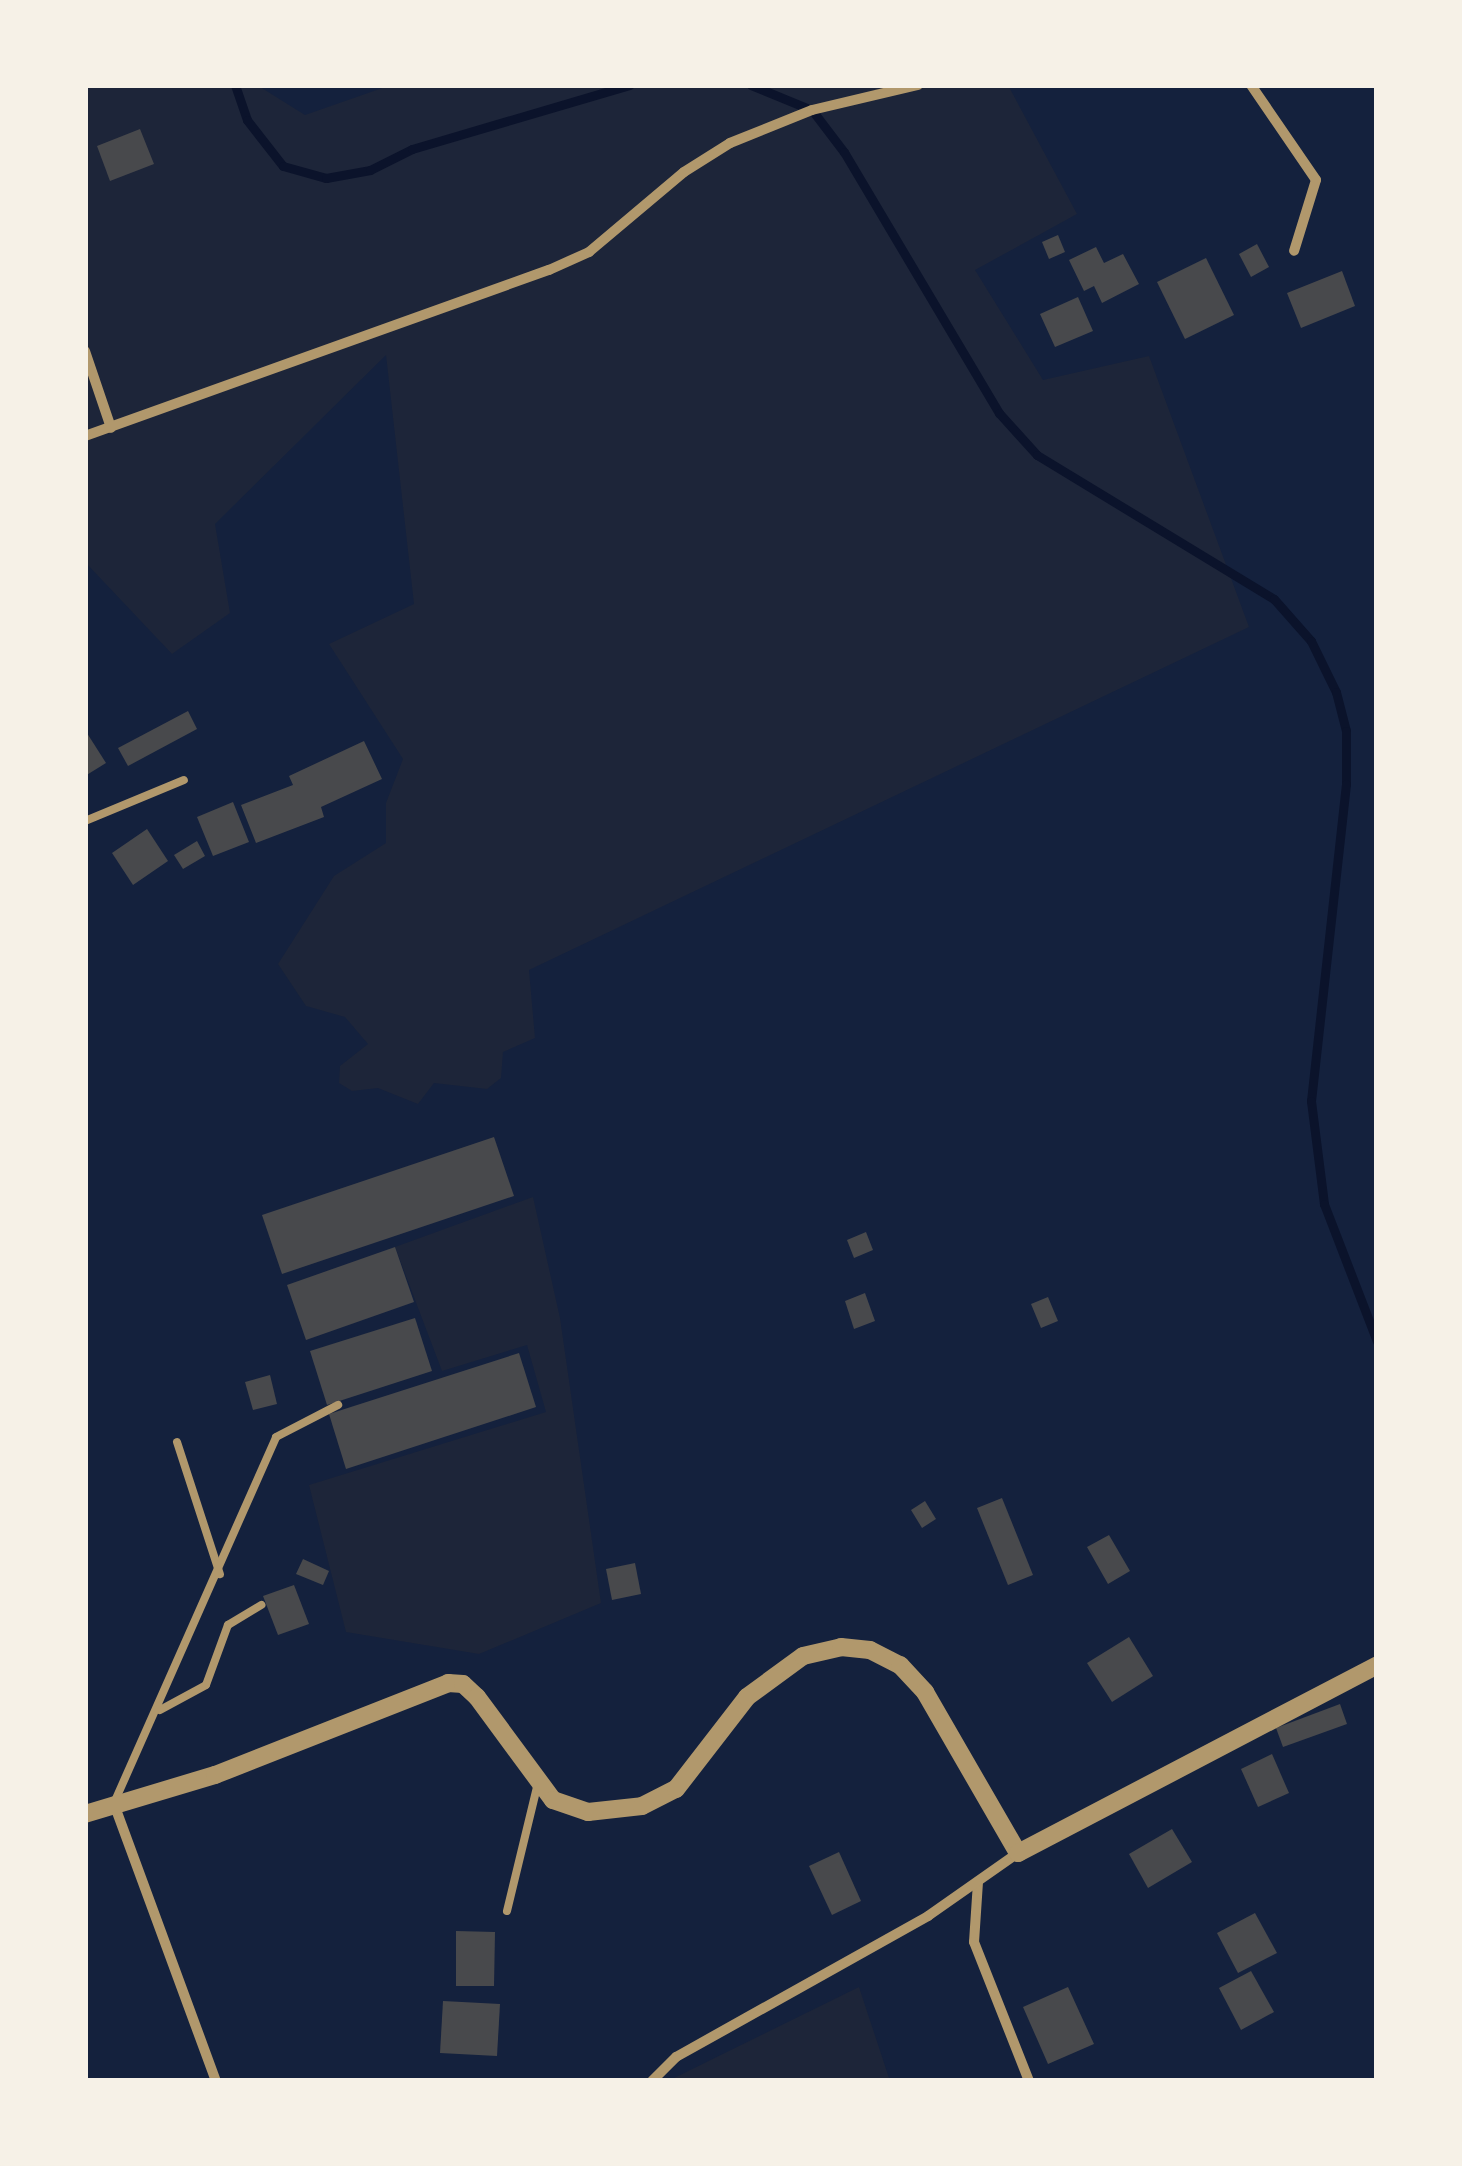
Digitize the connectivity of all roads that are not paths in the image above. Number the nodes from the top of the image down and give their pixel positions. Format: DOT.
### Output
graph roads {
  1 [pos="918,85"];
  2 [pos="1252,85"];
  3 [pos="1294,252"];
  4 [pos="85,351"];
  5 [pos="110,428"];
  6 [pos="85,436"];
  7 [pos="184,780"];
  8 [pos="85,822"];
  9 [pos="338,1406"];
  10 [pos="177,1442"];
  11 [pos="220,1574"];
  12 [pos="262,1605"];
  13 [pos="1377,1665"];
  14 [pos="160,1710"];
  15 [pos="538,1783"];
  16 [pos="114,1804"];
  17 [pos="85,1814"];
  18 [pos="1018,1853"];
  19 [pos="978,1882"];
  20 [pos="507,1911"];
  21 [pos="216,2081"];
  22 [pos="652,2081"];
  23 [pos="1029,2081"];
  1 -- 5 [label="street"];
  2 -- 3 [label="street"];
  4 -- 5 [label="street"];
  5 -- 6 [label="street"];
  7 -- 8 [label="lane"];
  9 -- 11 [label="lane"];
  10 -- 11 [label="lane"];
  11 -- 14 [label="lane"];
  12 -- 14 [label="lane"];
  13 -- 18 [label="street"];
  14 -- 16 [label="lane"];
  15 -- 16 [label="street"];
  15 -- 18 [label="street"];
  15 -- 20 [label="lane"];
  16 -- 17 [label="street"];
  16 -- 21 [label="street"];
  18 -- 19 [label="street"];
  19 -- 22 [label="street"];
  19 -- 23 [label="street"];
}
